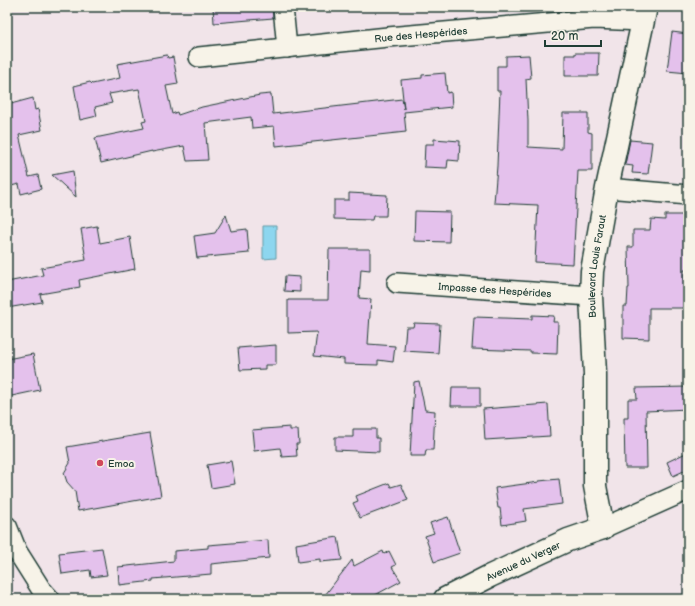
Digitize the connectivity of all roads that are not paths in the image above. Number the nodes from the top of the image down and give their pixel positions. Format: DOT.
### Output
graph roads {
  1 [pos="283,7"];
  2 [pos="644,14"];
  3 [pos="287,48"];
  4 [pos="199,57"];
  5 [pos="607,188"];
  6 [pos="688,194"];
  7 [pos="398,283"];
  8 [pos="591,296"];
  9 [pos="688,490"];
  10 [pos="7,526"];
  11 [pos="603,528"];
  12 [pos="50,599"];
  13 [pos="446,599"];
  14 [pos="472,599"];
  1 -- 3 [label="street"];
  2 -- 3 [label="street, Rue des Hespérides"];
  2 -- 5 [label="street, Boulevard Louis Faraut"];
  3 -- 4 [label="street, Rue des Hespérides"];
  5 -- 6 [label="street"];
  5 -- 8 [label="street, Boulevard Louis Faraut"];
  7 -- 8 [label="street, Impasse des Hespérides"];
  8 -- 11 [label="street, Boulevard Louis Faraut"];
  9 -- 11 [label="street, Avenue du Verger"];
  10 -- 12 [label="street"];
  11 -- 13 [label="street, Avenue du Verger"];
  11 -- 14 [label="street, Avenue du Verger"];
}
